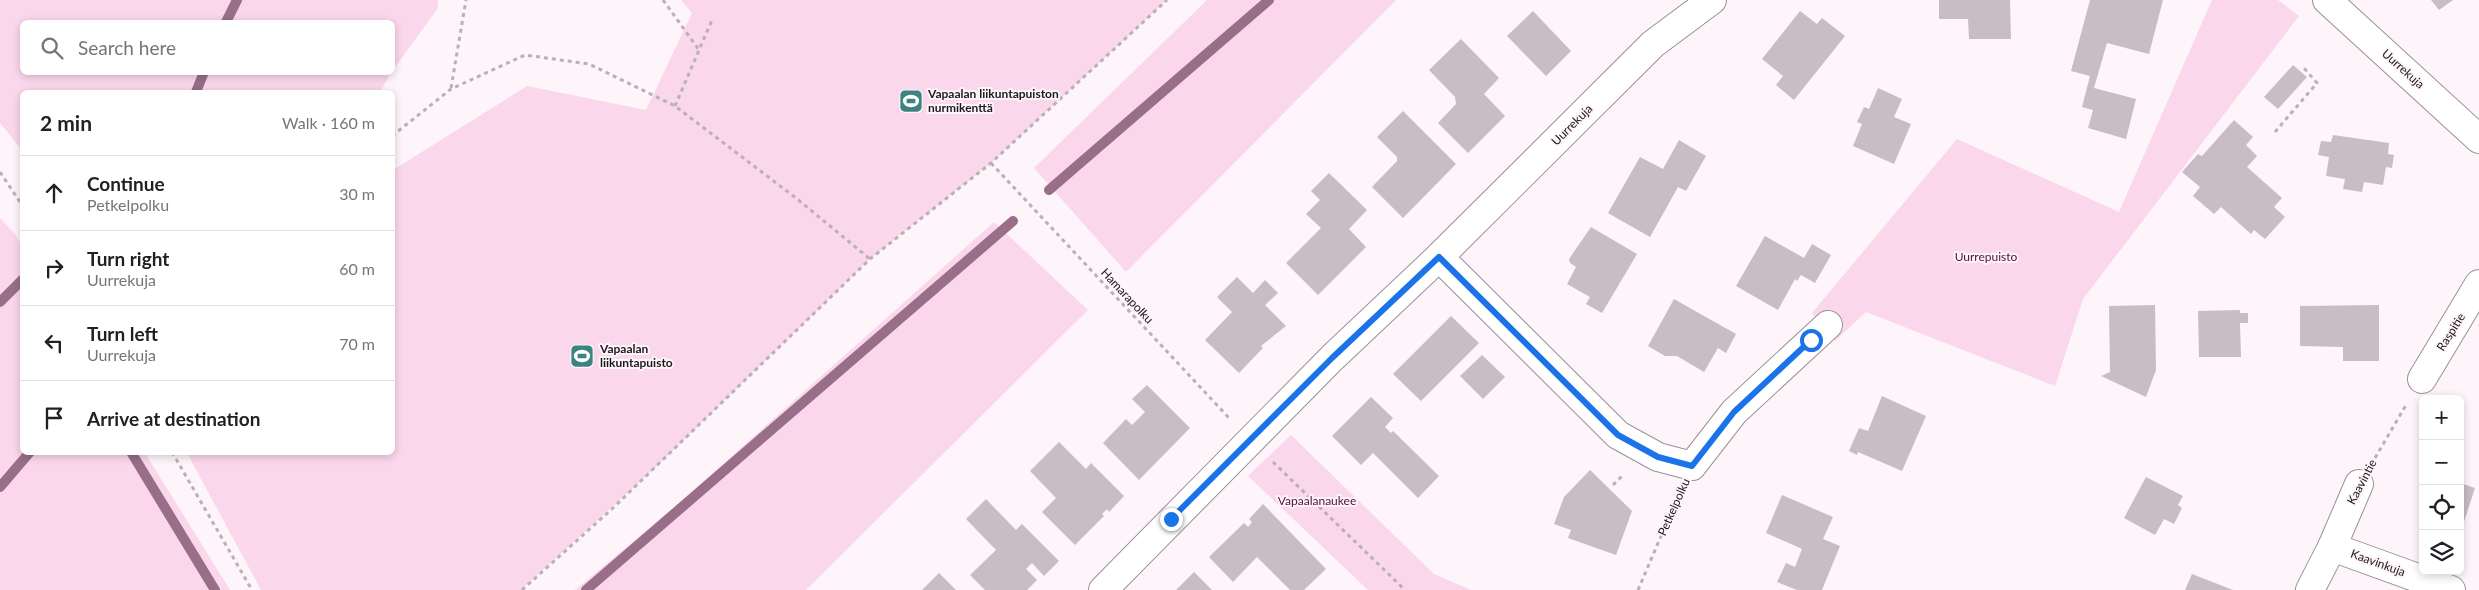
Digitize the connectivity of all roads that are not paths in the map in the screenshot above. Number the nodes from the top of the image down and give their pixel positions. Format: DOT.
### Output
graph roads {
  1 [pos="1712,0"];
  2 [pos="2327,0"];
  3 [pos="2479,139"];
  4 [pos="1439,257"];
  5 [pos="2479,284"];
  6 [pos="1828,325"];
  7 [pos="2422,379"];
  8 [pos="2359,484"];
  9 [pos="2332,546"];
  10 [pos="1102,590"];
  11 [pos="2310,590"];
  12 [pos="2451,590"];
  1 -- 4 [label="street, Uurrekuja"];
  2 -- 3 [label="street, Uurrekuja"];
  4 -- 6 [label="street, Petkelpolku"];
  4 -- 10 [label="street, Uurrekuja"];
  5 -- 7 [label="street, Raspitie"];
  8 -- 9 [label="street, Kaavintie"];
  9 -- 11 [label="street, Kaavintie"];
  9 -- 12 [label="street, Kaavinkuja"];
}
